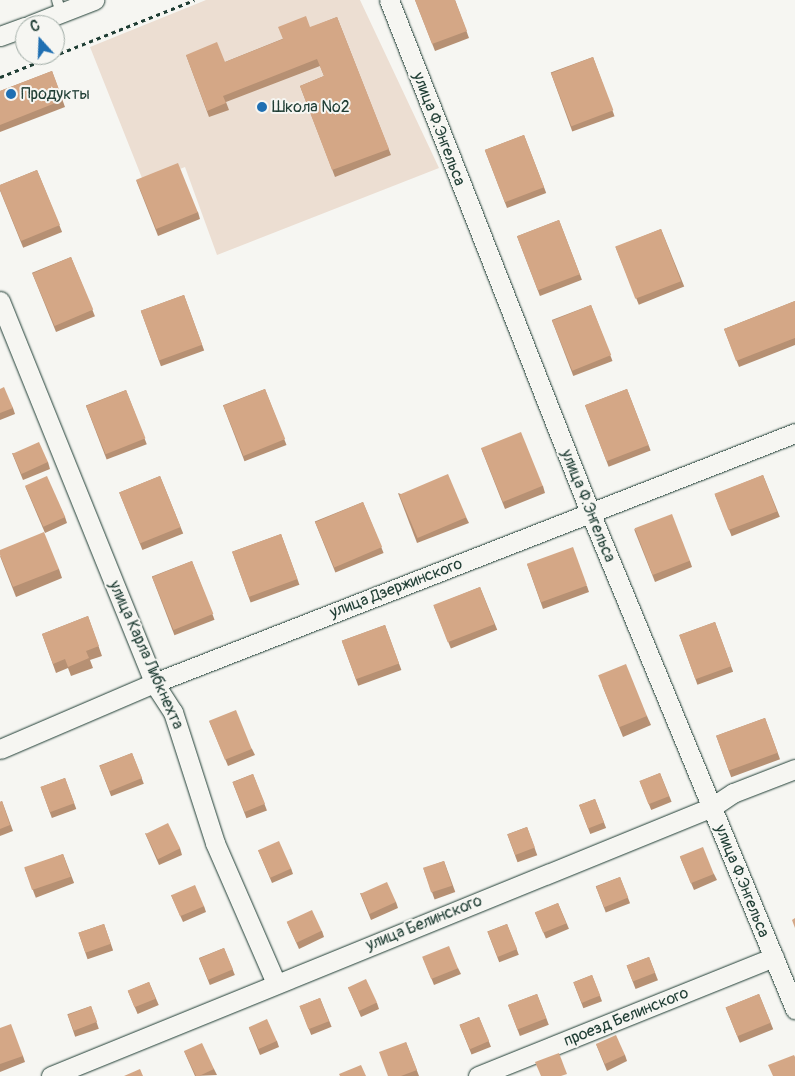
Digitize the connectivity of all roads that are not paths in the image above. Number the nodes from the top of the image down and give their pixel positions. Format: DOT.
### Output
graph roads {
  1 [pos="94,0"];
  2 [pos="388,0"];
  3 [pos="59,7"];
  4 [pos="46,15"];
  5 [pos="15,31"];
  6 [pos="0,36"];
  7 [pos="0,301"];
  8 [pos="795,433"];
  9 [pos="590,512"];
  10 [pos="154,684"];
  11 [pos="0,749"];
  12 [pos="795,769"];
  13 [pos="712,807"];
  14 [pos="774,957"];
  15 [pos="276,983"];
  16 [pos="795,1009"];
  17 [pos="51,1076"];
  18 [pos="478,1076"];
  1 -- 3 [label="street"];
  2 -- 9 [label="street, улица Ф.Энгельса"];
  3 -- 4 [label="street"];
  5 -- 6 [label="street"];
  7 -- 10 [label="street, улица Карла Либкнехта"];
  8 -- 9 [label="street, улица Дзержинского"];
  9 -- 10 [label="street, улица Дзержинского"];
  9 -- 13 [label="street, улица Ф.Энгельса"];
  10 -- 11 [label="street, улица Дзержинского"];
  10 -- 15 [label="street, улица Карла Либкнехта"];
  12 -- 13 [label="street, улица Белинского"];
  13 -- 14 [label="street, улица Ф.Энгельса"];
  13 -- 15 [label="street, улица Белинского"];
  14 -- 16 [label="street, улица Ф.Энгельса"];
  14 -- 18 [label="street, проезд Белинского"];
  15 -- 17 [label="street, улица Белинского"];
}
